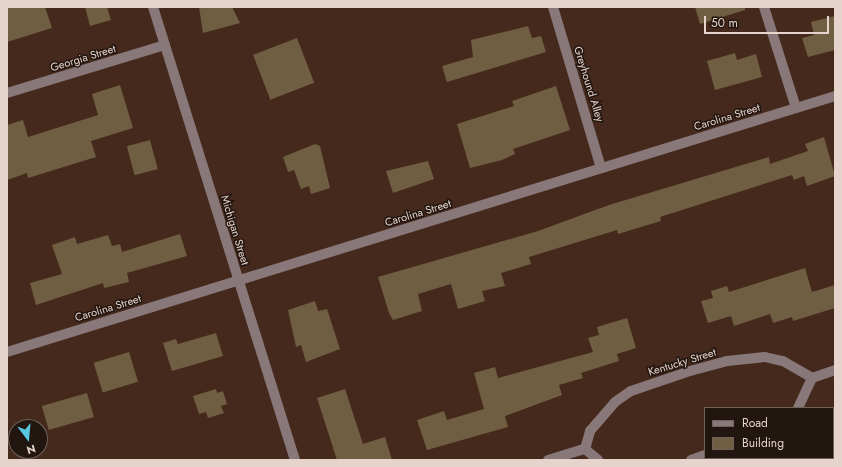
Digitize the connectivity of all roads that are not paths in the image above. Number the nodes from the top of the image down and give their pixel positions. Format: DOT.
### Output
graph roads {
  1 [pos="153,7"];
  2 [pos="553,7"];
  3 [pos="764,7"];
  4 [pos="165,45"];
  5 [pos="7,93"];
  6 [pos="835,96"];
  7 [pos="796,108"];
  8 [pos="601,168"];
  9 [pos="238,280"];
  10 [pos="7,352"];
  11 [pos="835,370"];
  12 [pos="812,378"];
  13 [pos="798,407"];
  14 [pos="585,449"];
  15 [pos="704,455"];
  16 [pos="295,460"];
  17 [pos="548,460"];
  18 [pos="598,460"];
  19 [pos="691,460"];
  1 -- 4 [label="street, Michigan Street"];
  2 -- 8 [label="street, Greyhound Alley"];
  3 -- 7 [label="street"];
  4 -- 5 [label="street, Georgia Street"];
  4 -- 9 [label="street, Michigan Street"];
  6 -- 7 [label="street, Carolina Street"];
  7 -- 8 [label="street, Carolina Street"];
  8 -- 9 [label="street, Carolina Street"];
  9 -- 10 [label="street, Carolina Street"];
  9 -- 16 [label="street, Michigan Street"];
  11 -- 12 [label="street"];
  12 -- 13 [label="street"];
  12 -- 14 [label="street, Kentucky Street"];
  14 -- 17 [label="street"];
  14 -- 18 [label="street"];
  15 -- 19 [label="street"];
}
